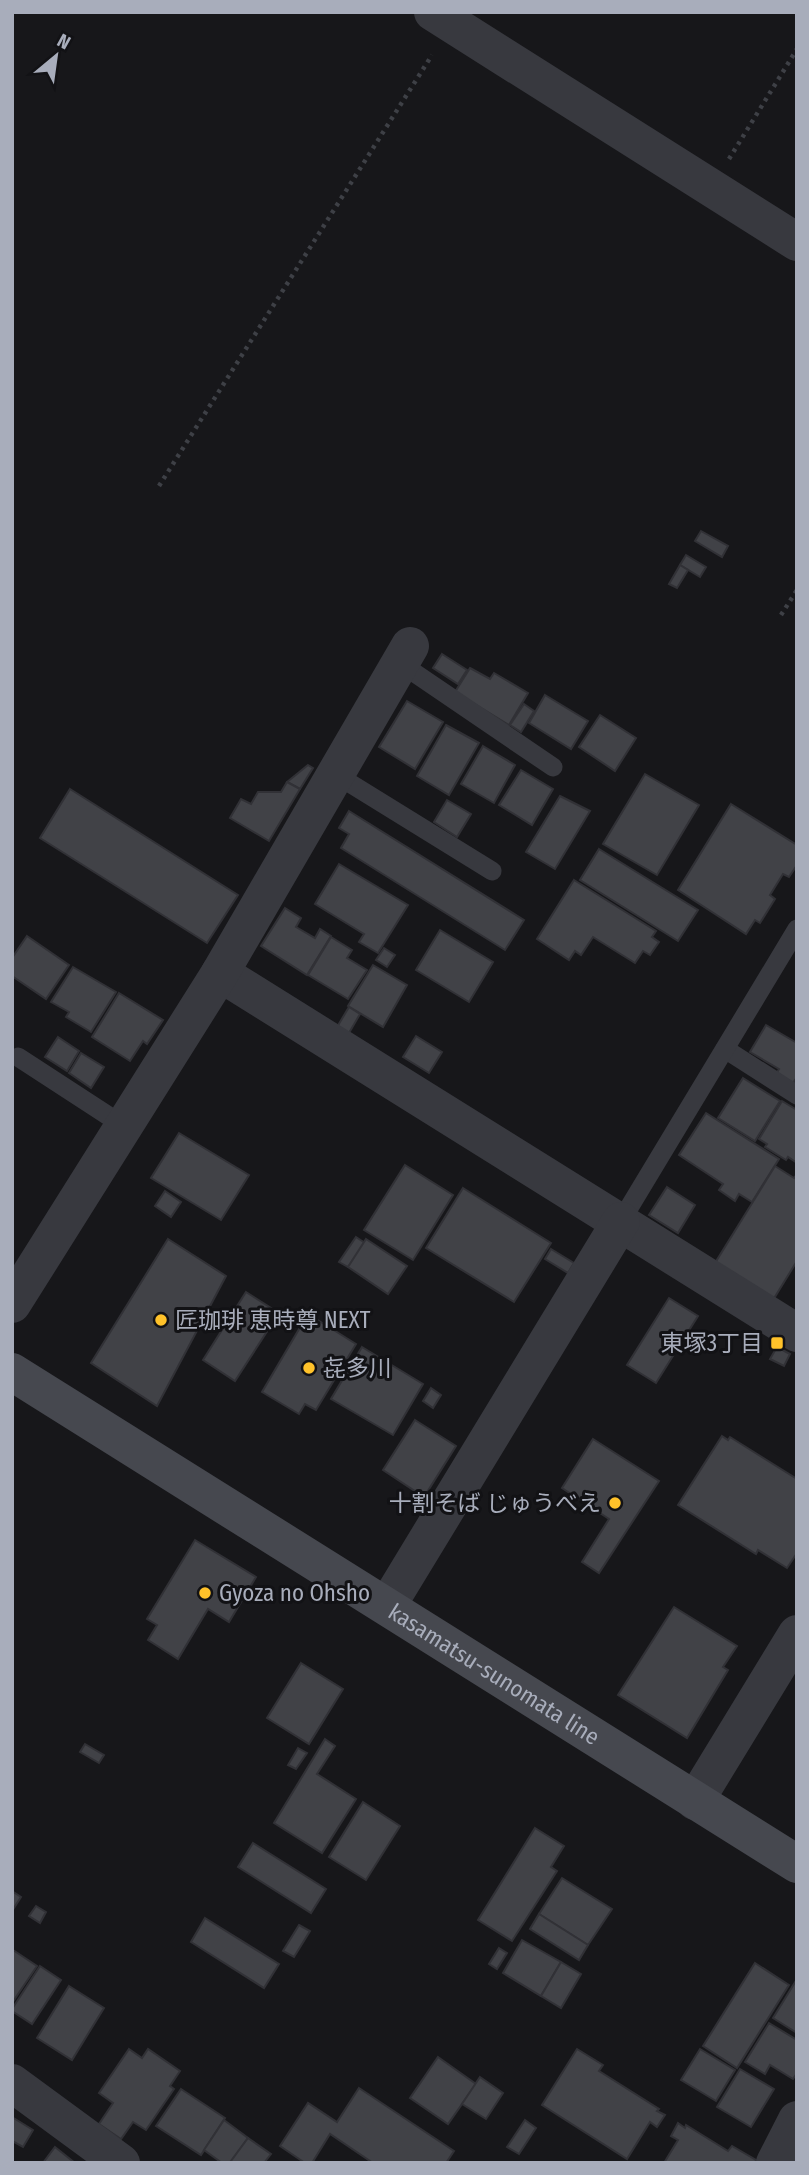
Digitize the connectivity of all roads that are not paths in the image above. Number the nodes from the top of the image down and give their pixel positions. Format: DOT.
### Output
graph roads {
  1 [pos="442,18"];
  2 [pos="797,242"];
  3 [pos="405,655"];
  4 [pos="553,767"];
  5 [pos="335,774"];
  6 [pos="492,871"];
  7 [pos="797,929"];
  8 [pos="219,974"];
  9 [pos="725,1049"];
  10 [pos="18,1057"];
  11 [pos="797,1095"];
  12 [pos="124,1126"];
  13 [pos="621,1221"];
  14 [pos="12,1304"];
  15 [pos="797,1333"];
  16 [pos="12,1372"];
  17 [pos="387,1606"];
  18 [pos="797,1634"];
  19 [pos="695,1801"];
  20 [pos="797,1864"];
  21 [pos="12,2083"];
  22 [pos="797,2120"];
  23 [pos="121,2163"];
  24 [pos="775,2163"];
  1 -- 2 [label="street"];
  3 -- 4 [label="lane"];
  3 -- 5 [label="street"];
  5 -- 6 [label="lane"];
  5 -- 8 [label="street"];
  7 -- 9 [label="lane"];
  8 -- 12 [label="street"];
  8 -- 13 [label="street"];
  9 -- 11 [label="lane"];
  9 -- 13 [label="lane"];
  10 -- 12 [label="lane"];
  12 -- 14 [label="street"];
  13 -- 15 [label="street"];
  13 -- 17 [label="street"];
  16 -- 17 [label="main road, kasamatsu-sunomata line"];
  17 -- 19 [label="main road, kasamatsu-sunomata line"];
  18 -- 19 [label="street"];
  19 -- 20 [label="main road, kasamatsu-sunomata line"];
  21 -- 23 [label="street"];
  22 -- 24 [label="street"];
}
